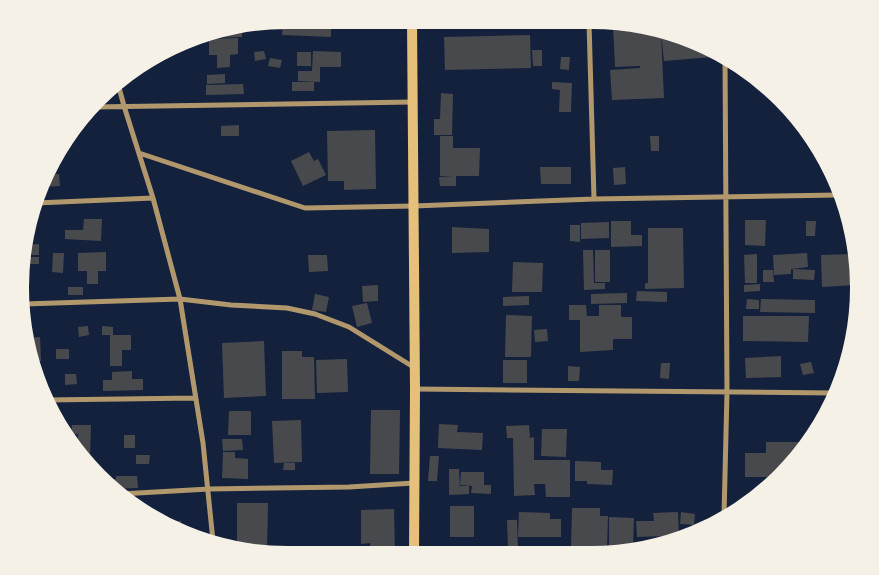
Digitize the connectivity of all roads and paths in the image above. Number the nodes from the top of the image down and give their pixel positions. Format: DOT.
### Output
graph roads {
  1 [pos="412,29"];
  2 [pos="589,29"];
  3 [pos="724,65"];
  4 [pos="120,91"];
  5 [pos="413,102"];
  6 [pos="124,106"];
  7 [pos="103,107"];
  8 [pos="139,153"];
  9 [pos="834,195"];
  10 [pos="153,198"];
  11 [pos="725,198"];
  12 [pos="594,199"];
  13 [pos="42,203"];
  14 [pos="414,206"];
  15 [pos="180,299"];
  16 [pos="29,304"];
  17 [pos="415,368"];
  18 [pos="415,389"];
  19 [pos="727,392"];
  20 [pos="828,393"];
  21 [pos="195,398"];
  22 [pos="54,400"];
  23 [pos="414,483"];
  24 [pos="208,489"];
  25 [pos="131,493"];
  26 [pos="724,510"];
  27 [pos="212,535"];
  28 [pos="414,546"];
  1 -- 5 [label="main road"];
  2 -- 12 [label="street"];
  3 -- 11 [label="street"];
  4 -- 6 [label="street"];
  5 -- 6 [label="street"];
  5 -- 14 [label="main road"];
  6 -- 7 [label="street"];
  6 -- 8 [label="street"];
  8 -- 10 [label="street"];
  8 -- 14 [label="street"];
  9 -- 11 [label="street"];
  10 -- 13 [label="street"];
  10 -- 15 [label="street"];
  11 -- 12 [label="street"];
  11 -- 19 [label="street"];
  12 -- 14 [label="street"];
  14 -- 17 [label="main road"];
  15 -- 16 [label="street"];
  15 -- 17 [label="street"];
  15 -- 21 [label="street"];
  17 -- 18 [label="main road"];
  18 -- 19 [label="street"];
  18 -- 23 [label="main road"];
  19 -- 20 [label="street"];
  19 -- 26 [label="street"];
  21 -- 22 [label="street"];
  21 -- 24 [label="street"];
  23 -- 24 [label="street"];
  23 -- 28 [label="main road"];
  24 -- 25 [label="street"];
  24 -- 27 [label="street"];
}
